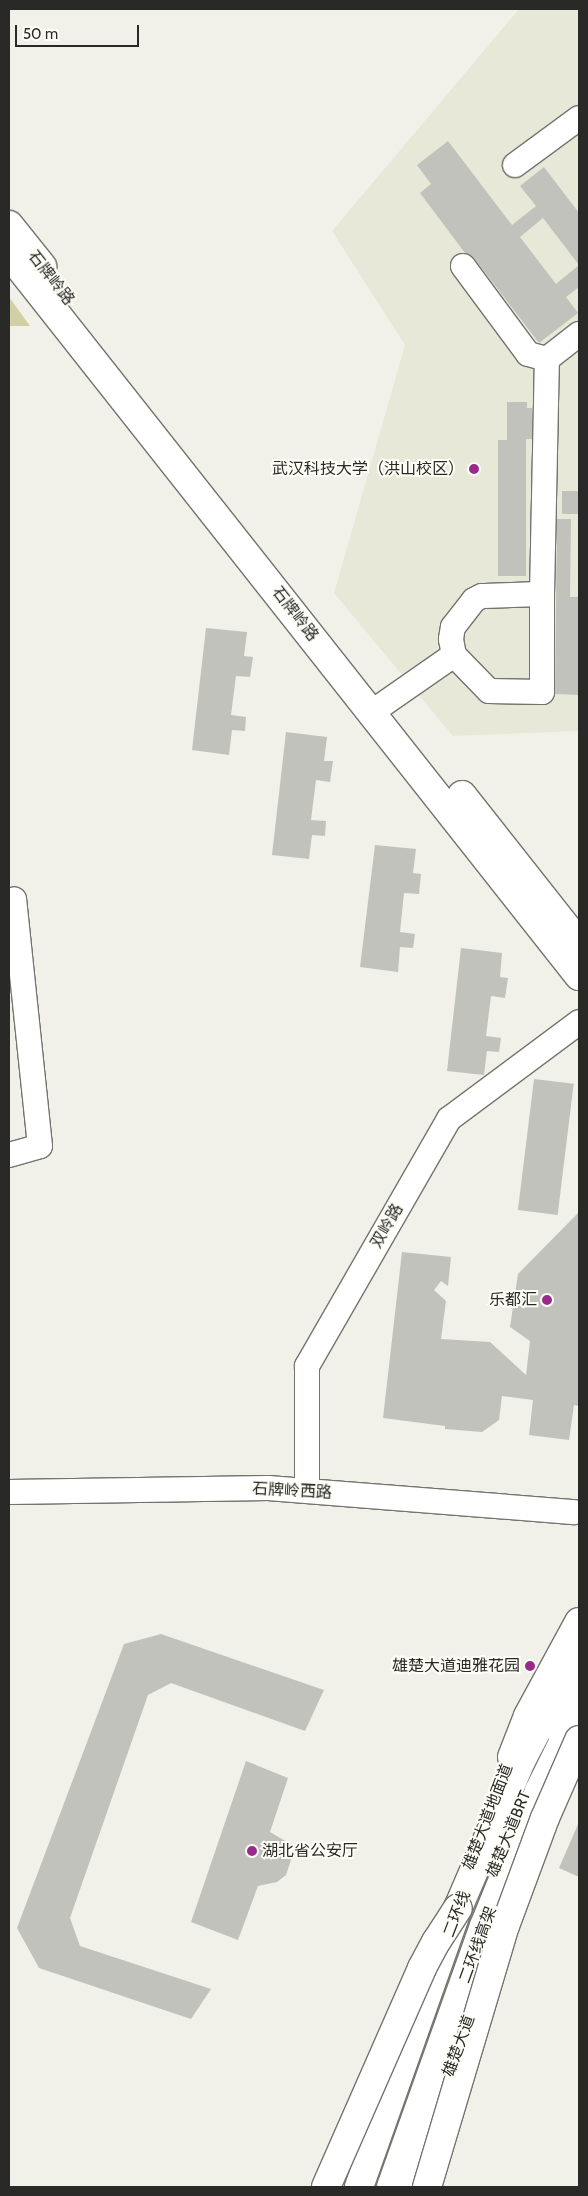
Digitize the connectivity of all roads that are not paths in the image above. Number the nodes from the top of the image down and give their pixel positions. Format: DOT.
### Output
graph roads {
  1 [pos="579,118"];
  2 [pos="515,165"];
  3 [pos="9,225"];
  4 [pos="9,254"];
  5 [pos="463,266"];
  6 [pos="579,334"];
  7 [pos="547,358"];
  8 [pos="542,594"];
  9 [pos="454,655"];
  10 [pos="380,707"];
  11 [pos="14,899"];
  12 [pos="579,943"];
  13 [pos="579,976"];
  14 [pos="579,1022"];
  15 [pos="9,1155"];
  16 [pos="307,1491"];
  17 [pos="9,1492"];
  18 [pos="578,1513"];
  19 [pos="579,1622"];
  20 [pos="579,1650"];
  21 [pos="579,1683"];
  22 [pos="579,1710"];
  23 [pos="578,1746"];
  24 [pos="458,1908"];
  25 [pos="326,2187"];
  26 [pos="348,2187"];
  27 [pos="358,2187"];
  28 [pos="379,2187"];
  29 [pos="391,2187"];
  30 [pos="408,2187"];
  31 [pos="427,2187"];
  1 -- 2 [label="street"];
  3 -- 10 [label="main road, 石牌岭路"];
  4 -- 10 [label="main road, 石牌岭路"];
  5 -- 7 [label="street"];
  6 -- 7 [label="street"];
  7 -- 8 [label="street"];
  8 -- 9 [label="street"];
  8 -- 9 [label="street"];
  9 -- 10 [label="street"];
  10 -- 12 [label="main road, 石牌岭路"];
  10 -- 13 [label="main road, 石牌岭路"];
  11 -- 15 [label="street"];
  14 -- 16 [label="street, 双岭路"];
  16 -- 17 [label="street, 石牌岭西路"];
  16 -- 18 [label="street, 石牌岭西路"];
  19 -- 26 [label="main road, 雄楚大道地面道"];
  20 -- 24 [label="main road, 二环线"];
  21 -- 28 [label="street, 雄楚大道BRT"];
  22 -- 29 [label="main road, 二环线高架"];
  23 -- 30 [label="main road, 雄楚大道"];
  23 -- 31 [label="main road, bridge"];
  24 -- 25 [label="main road, bridge"];
  24 -- 27 [label="main road, 二环线, bridge"];
}
